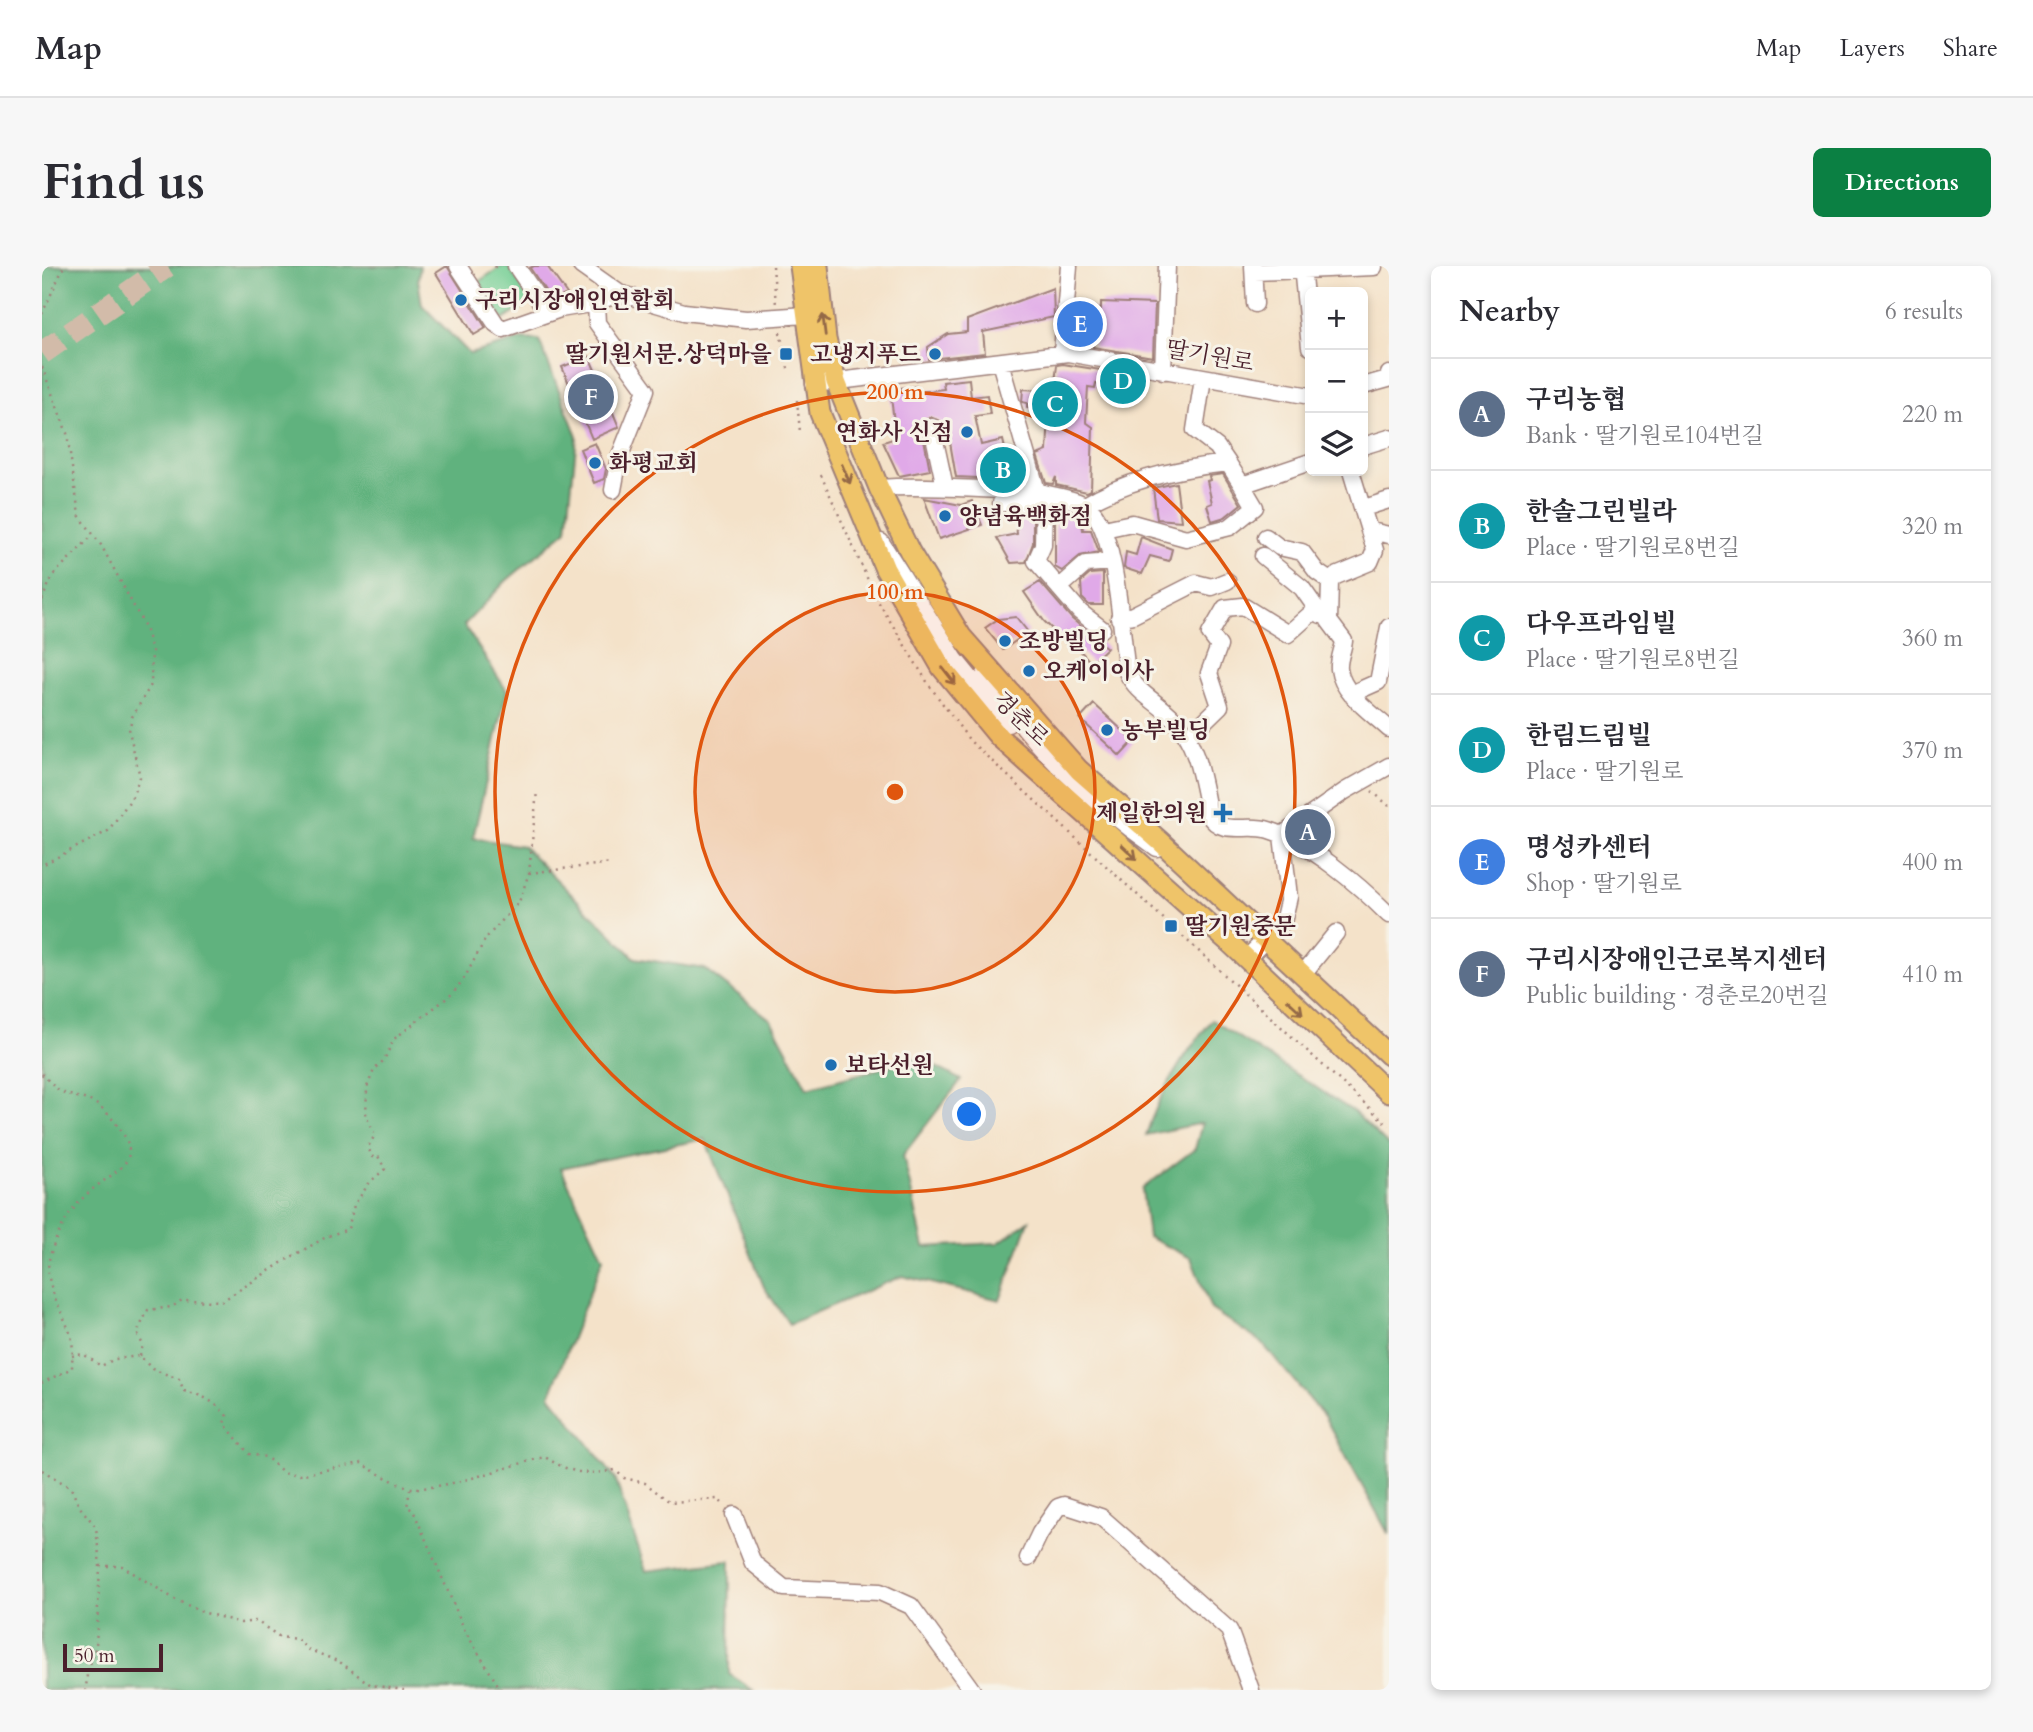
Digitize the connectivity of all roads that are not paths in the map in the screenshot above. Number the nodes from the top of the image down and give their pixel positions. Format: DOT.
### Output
graph roads {
  1 [pos="458,266"];
  2 [pos="516,266"];
  3 [pos="580,266"];
  4 [pos="800,266"];
  5 [pos="818,266"];
  6 [pos="1069,266"];
  7 [pos="1167,266"];
  8 [pos="1374,268"];
  9 [pos="1253,269"];
  10 [pos="1302,269"];
  11 [pos="619,293"];
  12 [pos="1305,298"];
  13 [pos="596,303"];
  14 [pos="1255,304"];
  15 [pos="548,313"];
  16 [pos="806,315"];
  17 [pos="1062,353"];
  18 [pos="1000,362"];
  19 [pos="1163,371"];
  20 [pos="1389,374"];
  21 [pos="1203,377"];
  22 [pos="836,382"];
  23 [pos="814,384"];
  24 [pos="1368,385"];
  25 [pos="1305,395"];
  26 [pos="932,427"];
  27 [pos="1389,439"];
  28 [pos="1368,445"];
  29 [pos="1228,463"];
  30 [pos="1305,464"];
  31 [pos="1354,476"];
  32 [pos="1242,485"];
  33 [pos="945,487"];
  34 [pos="879,488"];
  35 [pos="613,490"];
  36 [pos="1041,496"];
  37 [pos="1389,500"];
  38 [pos="1001,503"];
  39 [pos="1085,505"];
  40 [pos="1364,508"];
  41 [pos="1104,529"];
  42 [pos="1371,531"];
  43 [pos="1389,535"];
  44 [pos="1266,537"];
  45 [pos="1263,556"];
  46 [pos="1112,562"];
  47 [pos="1227,581"];
  48 [pos="1330,582"];
  49 [pos="1059,588"];
  50 [pos="1315,610"];
  51 [pos="1119,618"];
  52 [pos="1330,624"];
  53 [pos="1389,627"];
  54 [pos="1102,629"];
  55 [pos="1383,686"];
  56 [pos="1351,694"];
  57 [pos="1389,729"];
  58 [pos="1187,738"];
  59 [pos="1389,766"];
  60 [pos="1282,835"];
  61 [pos="1389,915"];
  62 [pos="1336,933"];
  63 [pos="1265,940"];
  64 [pos="1247,958"];
  65 [pos="1302,975"];
  66 [pos="1389,1055"];
  67 [pos="1389,1093"];
  68 [pos="734,1516"];
  69 [pos="1028,1558"];
  70 [pos="972,1690"];
  71 [pos="1251,1690"];
  1 -- 15 [label="street"];
  2 -- 15 [label="street"];
  3 -- 11 [label="street"];
  4 -- 16 [label="main road, 경춘로"];
  22 -- 5 [label="main road, 경춘로, one-way"];
  6 -- 17 [label="street"];
  7 -- 19 [label="street"];
  8 -- 10 [label="street"];
  9 -- 10 [label="street"];
  9 -- 14 [label="street"];
  10 -- 12 [label="street"];
  11 -- 13 [label="street"];
  11 -- 16 [label="street"];
  13 -- 15 [label="street"];
  13 -- 35 [label="street"];
  16 -- 23 [label="main road, 경춘로"];
  17 -- 18 [label="street, 딸기원로"];
  17 -- 19 [label="street, 딸기원로"];
  18 -- 22 [label="street, 딸기원로"];
  18 -- 36 [label="street"];
  19 -- 21 [label="street, 딸기원로"];
  20 -- 24 [label="street"];
  21 -- 25 [label="street, 딸기원로"];
  21 -- 29 [label="street"];
  22 -- 23 [label="street, 딸기원로"];
  22 -- 34 [label="main road, 경춘로"];
  23 -- 64 [label="main road, 경춘로, one-way"];
  26 -- 33 [label="street"];
  27 -- 28 [label="street"];
  29 -- 32 [label="street"];
  29 -- 39 [label="street"];
  30 -- 32 [label="street"];
  31 -- 40 [label="street"];
  32 -- 41 [label="street"];
  33 -- 34 [label="street"];
  33 -- 36 [label="street"];
  34 -- 63 [label="main road, 경춘로"];
  36 -- 38 [label="street"];
  36 -- 39 [label="street"];
  36 -- 49 [label="street"];
  37 -- 40 [label="street"];
  39 -- 41 [label="street"];
  40 -- 42 [label="street"];
  41 -- 46 [label="street"];
  42 -- 43 [label="street"];
  42 -- 48 [label="street"];
  44 -- 48 [label="street"];
  45 -- 50 [label="street"];
  46 -- 49 [label="street"];
  46 -- 51 [label="street"];
  47 -- 51 [label="street"];
  48 -- 52 [label="street"];
  49 -- 54 [label="street"];
  50 -- 52 [label="street"];
  50 -- 58 [label="street"];
  51 -- 58 [label="street"];
  52 -- 56 [label="street"];
  53 -- 55 [label="street"];
  55 -- 56 [label="street"];
  56 -- 57 [label="street"];
  58 -- 60 [label="street"];
  59 -- 60 [label="street"];
  60 -- 61 [label="street"];
  60 -- 63 [label="street"];
  62 -- 65 [label="street"];
  63 -- 64 [label="street"];
  63 -- 65 [label="main road, 경춘로"];
  64 -- 67 [label="main road, 경춘로, one-way"];
  65 -- 66 [label="main road, 경춘로"];
  68 -- 70 [label="street"];
  69 -- 71 [label="street"];
}
